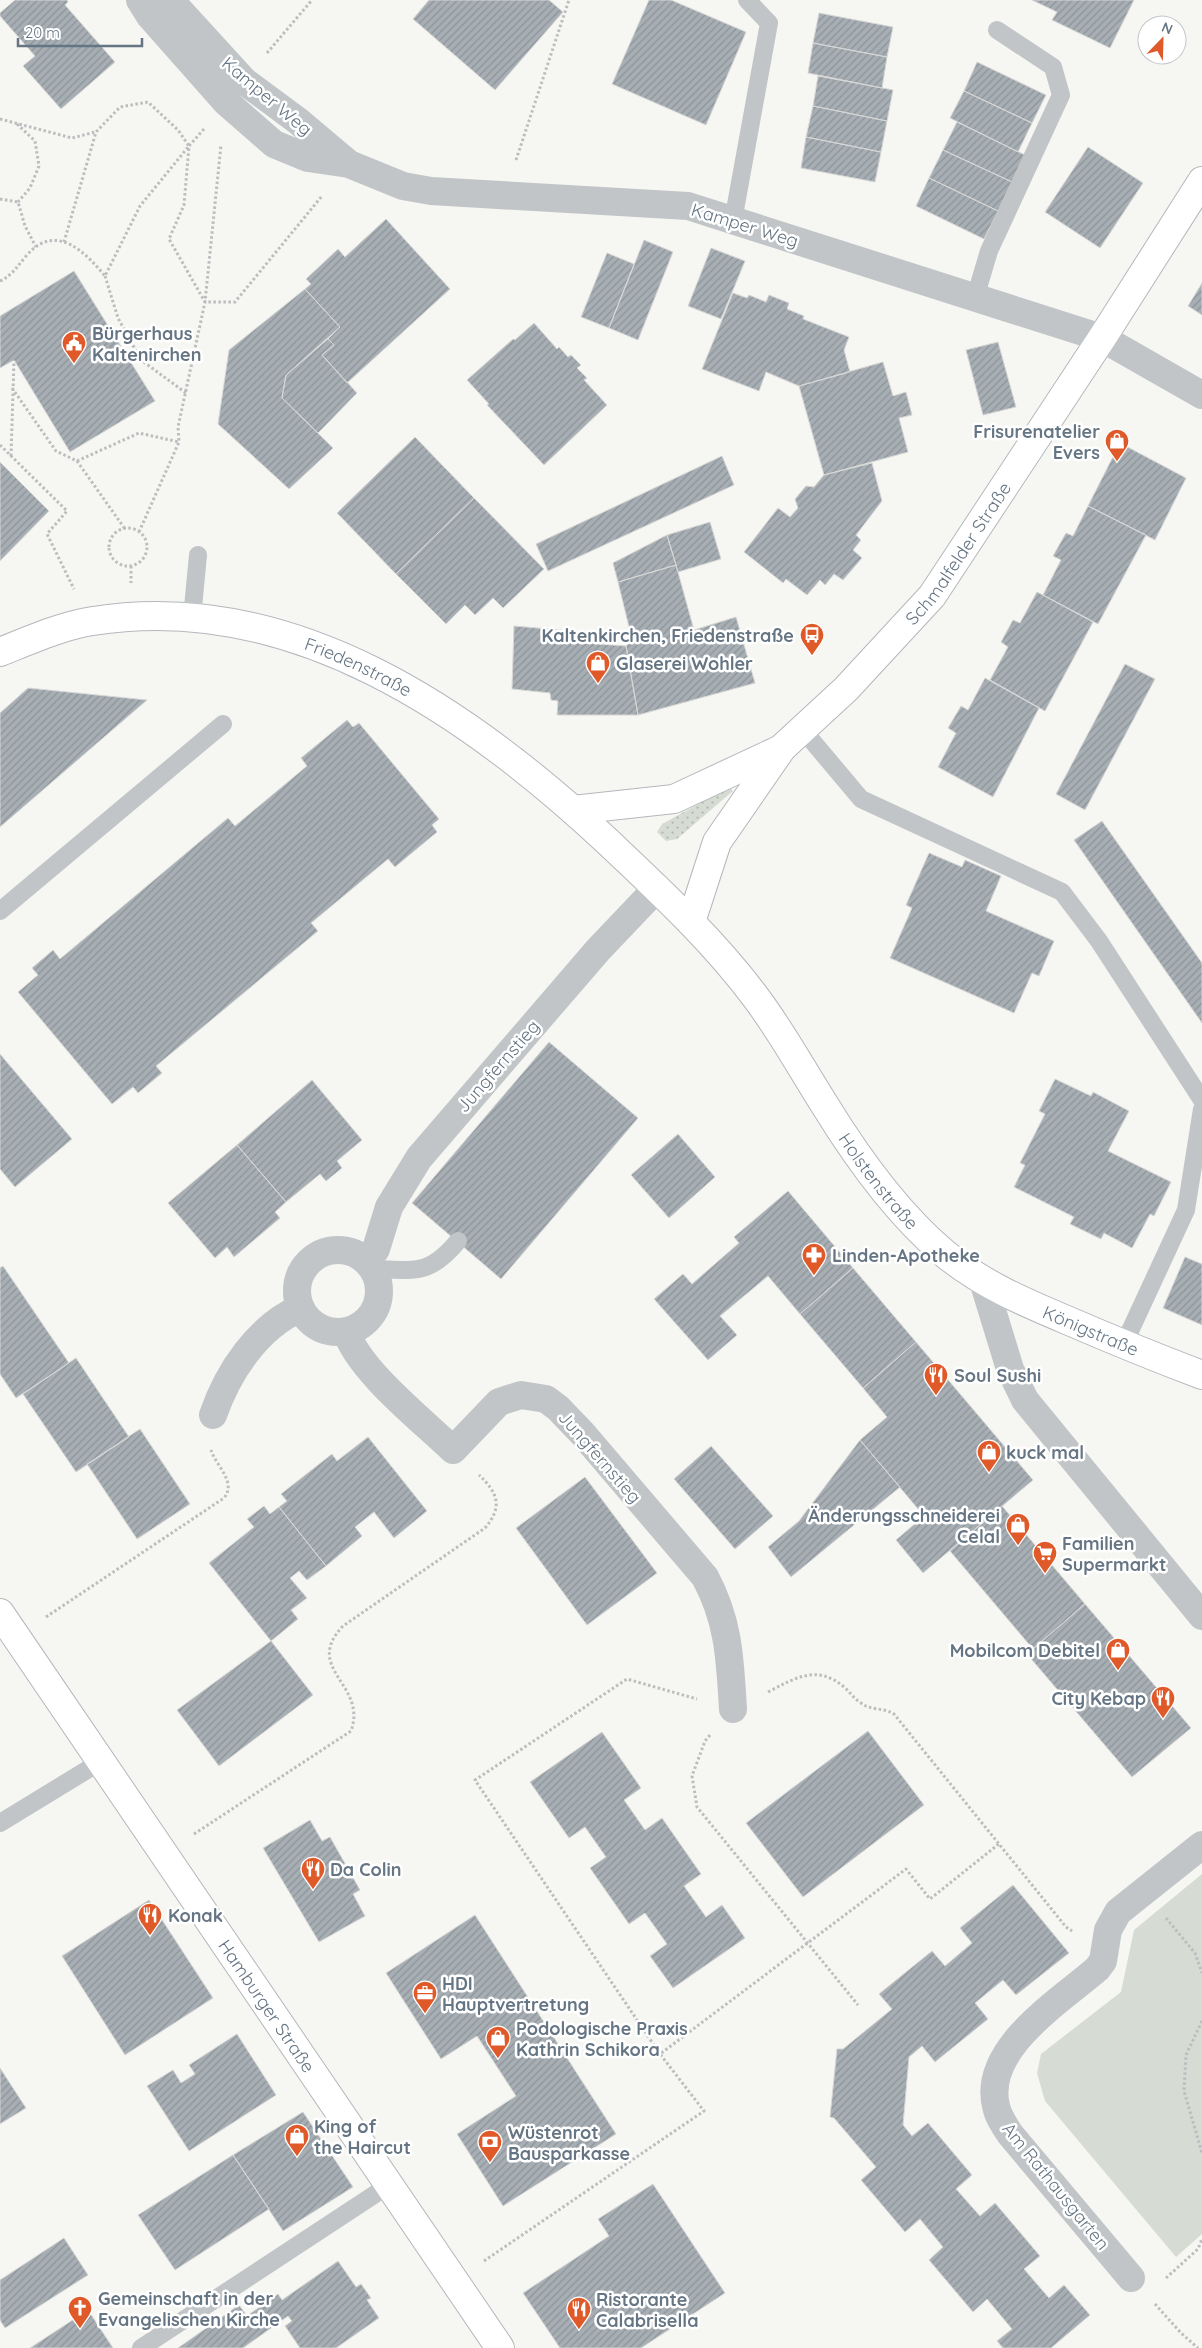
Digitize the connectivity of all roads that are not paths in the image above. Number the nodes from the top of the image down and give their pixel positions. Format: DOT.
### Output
graph roads {
  1 [pos="140,0"];
  2 [pos="170,0"];
  3 [pos="746,0"];
  4 [pos="997,30"];
  5 [pos="349,164"];
  6 [pos="1202,181"];
  7 [pos="733,221"];
  8 [pos="975,298"];
  9 [pos="1102,338"];
  10 [pos="1202,395"];
  11 [pos="198,555"];
  12 [pos="192,618"];
  13 [pos="0,652"];
  14 [pos="222,724"];
  15 [pos="804,730"];
  16 [pos="782,748"];
  17 [pos="573,810"];
  18 [pos="657,888"];
  19 [pos="0,911"];
  20 [pos="691,922"];
  21 [pos="1202,1100"];
  22 [pos="1202,1109"];
  23 [pos="458,1241"];
  24 [pos="370,1265"];
  25 [pos="982,1281"];
  26 [pos="301,1308"];
  27 [pos="346,1332"];
  28 [pos="1124,1344"];
  29 [pos="1202,1375"];
  30 [pos="213,1415"];
  31 [pos="0,1613"];
  32 [pos="1202,1616"];
  33 [pos="734,1710"];
  34 [pos="100,1762"];
  35 [pos="0,1823"];
  36 [pos="1202,1845"];
  37 [pos="389,2185"];
  38 [pos="1139,2287"];
  39 [pos="141,2348"];
  40 [pos="500,2348"];
  1 -- 5 [label="street, Kamper Weg"];
  2 -- 5 [label="street, Kamper Weg"];
  3 -- 7 [label="lane"];
  4 -- 8 [label="lane"];
  5 -- 7 [label="street, Kamper Weg"];
  6 -- 9 [label="main road, Schmalfelder Straße"];
  7 -- 8 [label="street, Kamper Weg"];
  8 -- 9 [label="street, Kamper Weg"];
  9 -- 10 [label="street, Kamper Weg"];
  9 -- 15 [label="main road, Schmalfelder Straße"];
  11 -- 12 [label="lane"];
  12 -- 13 [label="main road, Friedenstraße"];
  12 -- 17 [label="main road, Friedenstraße"];
  14 -- 19 [label="lane"];
  15 -- 16 [label="main road, Schmalfelder Straße"];
  15 -- 21 [label="lane"];
  16 -- 17 [label="main road, Schmalfelder Straße"];
  16 -- 20 [label="main road, Schmalfelder Straße"];
  17 -- 18 [label="main road, Friedenstraße"];
  18 -- 20 [label="main road, Holstenstraße"];
  18 -- 24 [label="street, Jungfernstieg"];
  20 -- 25 [label="main road, Holstenstraße"];
  22 -- 28 [label="lane"];
  23 -- 24 [label="lane"];
  24 -- 26 [label="street"];
  24 -- 27 [label="street"];
  25 -- 28 [label="main road, Königstraße"];
  25 -- 32 [label="street"];
  26 -- 27 [label="street"];
  26 -- 30 [label="street"];
  27 -- 33 [label="street, Jungfernstieg"];
  28 -- 29 [label="main road, Königstraße"];
  31 -- 34 [label="main road, Hamburger Straße"];
  34 -- 35 [label="lane"];
  34 -- 37 [label="main road, Hamburger Straße"];
  36 -- 38 [label="street, Am Rathausgarten"];
  37 -- 39 [label="lane"];
  37 -- 40 [label="main road, Hamburger Straße"];
}
